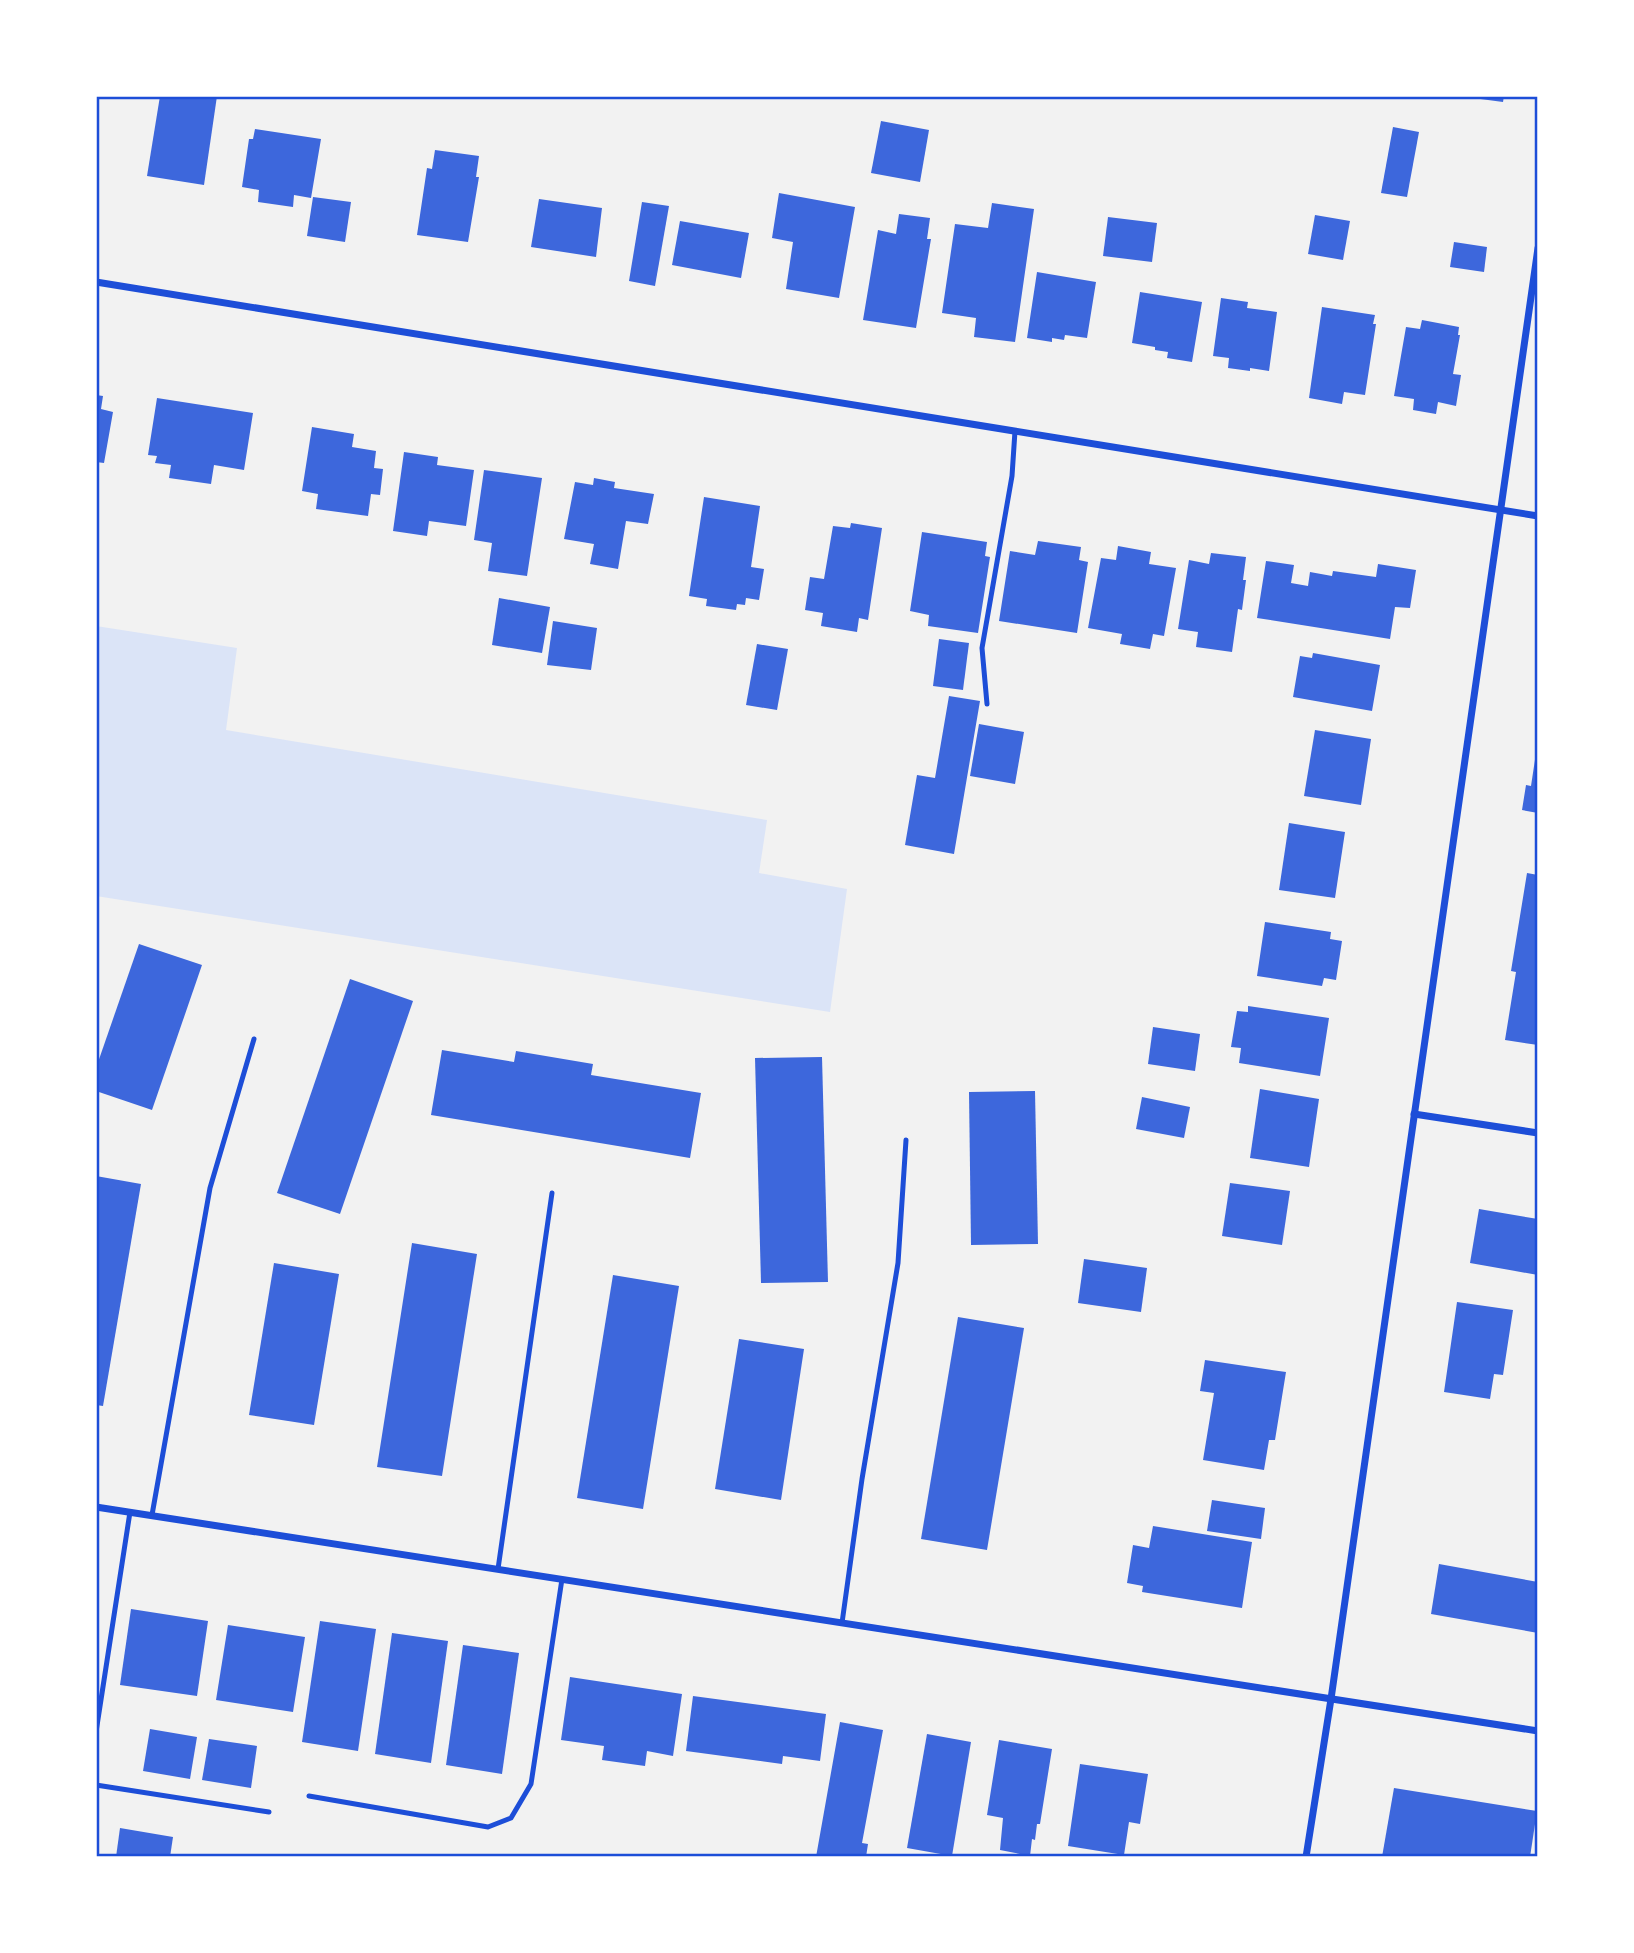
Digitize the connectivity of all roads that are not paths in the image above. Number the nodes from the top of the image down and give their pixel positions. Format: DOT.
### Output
graph roads {
  1 [pos="1538,248"];
  2 [pos="96,282"];
  3 [pos="1015,431"];
  4 [pos="1501,510"];
  5 [pos="1538,516"];
  6 [pos="987,704"];
  7 [pos="254,1039"];
  8 [pos="1414,1114"];
  9 [pos="1538,1133"];
  10 [pos="906,1140"];
  11 [pos="552,1193"];
  12 [pos="96,1507"];
  13 [pos="130,1512"];
  14 [pos="152,1516"];
  15 [pos="498,1569"];
  16 [pos="562,1579"];
  17 [pos="842,1623"];
  18 [pos="1331,1699"];
  19 [pos="1538,1731"];
  20 [pos="96,1732"];
  21 [pos="96,1785"];
  22 [pos="309,1797"];
  23 [pos="269,1812"];
  24 [pos="1306,1857"];
  1 -- 4 [label="street"];
  2 -- 3 [label="street"];
  3 -- 4 [label="street"];
  3 -- 6 [label="lane"];
  4 -- 5 [label="street"];
  4 -- 8 [label="street"];
  7 -- 14 [label="lane"];
  8 -- 9 [label="street"];
  8 -- 18 [label="street"];
  10 -- 17 [label="lane"];
  11 -- 15 [label="lane"];
  12 -- 13 [label="street"];
  13 -- 14 [label="street"];
  13 -- 20 [label="lane"];
  14 -- 15 [label="street"];
  15 -- 16 [label="street"];
  16 -- 17 [label="street"];
  16 -- 22 [label="lane"];
  17 -- 18 [label="street"];
  18 -- 19 [label="street"];
  18 -- 24 [label="street"];
  21 -- 23 [label="lane"];
}
